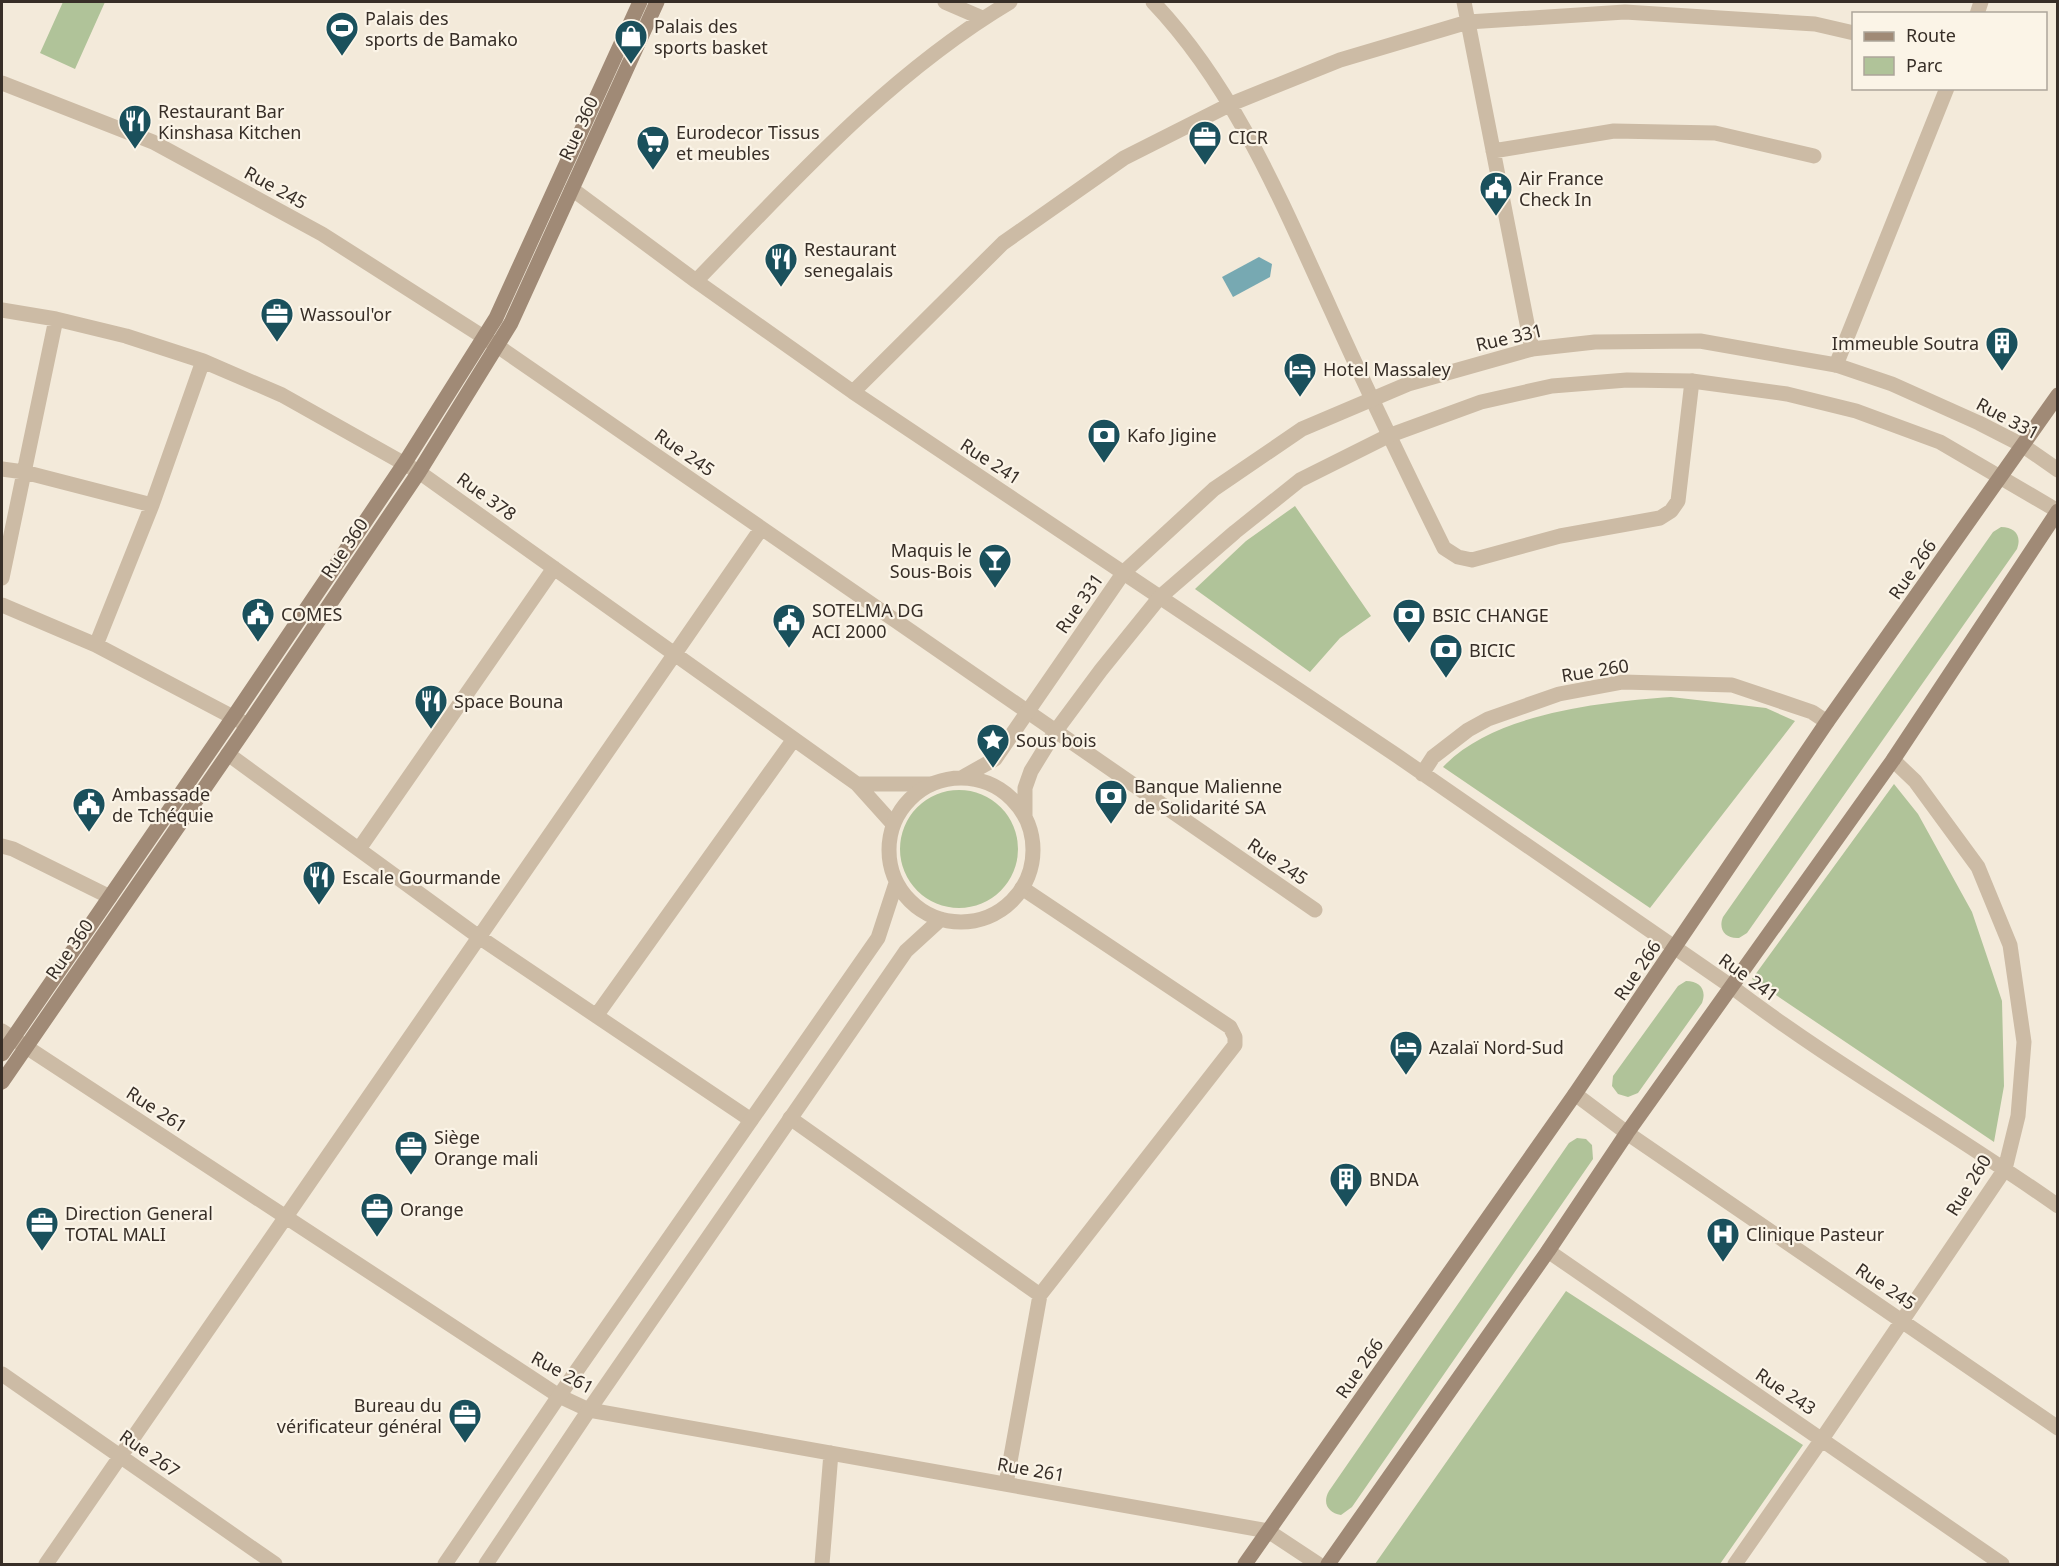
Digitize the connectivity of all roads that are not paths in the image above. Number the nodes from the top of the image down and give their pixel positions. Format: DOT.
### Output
graph roads {
  1 [pos="640,2"];
  2 [pos="657,2"];
  3 [pos="945,2"];
  4 [pos="1010,2"];
  5 [pos="1153,2"];
  6 [pos="1464,2"];
  7 [pos="982,18"];
  8 [pos="1468,22"];
  9 [pos="1852,33"];
  10 [pos="2,83"];
  11 [pos="1946,90"];
  12 [pos="1231,104"];
  13 [pos="1493,151"];
  14 [pos="1814,156"];
  15 [pos="572,189"];
  16 [pos="696,281"];
  17 [pos="2,310"];
  18 [pos="56,319"];
  19 [pos="490,341"];
  20 [pos="1532,349"];
  21 [pos="203,361"];
  22 [pos="1836,365"];
  23 [pos="1692,381"];
  24 [pos="853,392"];
  25 [pos="2058,395"];
  26 [pos="1371,400"];
  27 [pos="1388,436"];
  28 [pos="2022,445"];
  29 [pos="404,464"];
  30 [pos="2,469"];
  31 [pos="2058,470"];
  32 [pos="24,472"];
  33 [pos="419,472"];
  34 [pos="2001,478"];
  35 [pos="152,505"];
  36 [pos="2057,511"];
  37 [pos="761,528"];
  38 [pos="554,568"];
  39 [pos="1124,572"];
  40 [pos="2,578"];
  41 [pos="1160,597"];
  42 [pos="2,605"];
  43 [pos="96,645"];
  44 [pos="675,654"];
  45 [pos="1026,712"];
  46 [pos="241,721"];
  47 [pos="1827,722"];
  48 [pos="1055,732"];
  49 [pos="794,739"];
  50 [pos="228,754"];
  51 [pos="1893,759"];
  52 [pos="1422,774"];
  53 [pos="963,777"];
  54 [pos="857,784"];
  55 [pos="931,784"];
  56 [pos="1025,815"];
  57 [pos="893,824"];
  58 [pos="2,846"];
  59 [pos="359,849"];
  60 [pos="896,883"];
  61 [pos="1022,888"];
  62 [pos="110,897"];
  63 [pos="1315,910"];
  64 [pos="941,919"];
  65 [pos="479,937"];
  66 [pos="1676,949"];
  67 [pos="1732,987"];
  68 [pos="596,1016"];
  69 [pos="14,1038"];
  70 [pos="2,1054"];
  71 [pos="2,1082"];
  72 [pos="1575,1094"];
  73 [pos="790,1118"];
  74 [pos="751,1120"];
  75 [pos="1627,1133"];
  76 [pos="2005,1169"];
  77 [pos="2058,1206"];
  78 [pos="286,1217"];
  79 [pos="1548,1251"];
  80 [pos="1040,1295"];
  81 [pos="1902,1321"];
  82 [pos="2,1374"];
  83 [pos="559,1396"];
  84 [pos="589,1410"];
  85 [pos="2058,1428"];
  86 [pos="1822,1439"];
  87 [pos="831,1453"];
  88 [pos="121,1456"];
  89 [pos="1006,1484"];
  90 [pos="1268,1531"];
  91 [pos="46,1564"];
  92 [pos="275,1564"];
  93 [pos="445,1564"];
  94 [pos="486,1564"];
  95 [pos="822,1564"];
  96 [pos="1245,1564"];
  97 [pos="1318,1564"];
  98 [pos="1328,1564"];
  99 [pos="1735,1564"];
  100 [pos="2002,1564"];
  1 -- 19 [label="main road"];
  2 -- 15 [label="main road, Rue 360"];
  3 -- 7 [label="street"];
  4 -- 7 [label="street"];
  5 -- 12 [label="street"];
  6 -- 8 [label="street"];
  7 -- 16 [label="street"];
  8 -- 9 [label="street"];
  8 -- 12 [label="street"];
  8 -- 13 [label="street"];
  10 -- 19 [label="street, Rue 245"];
  11 -- 22 [label="street"];
  12 -- 24 [label="street"];
  12 -- 26 [label="street"];
  13 -- 14 [label="street"];
  13 -- 20 [label="street"];
  15 -- 16 [label="street, Rue 241"];
  15 -- 19 [label="main road, Rue 360"];
  16 -- 24 [label="street, Rue 241"];
  17 -- 18 [label="street, Rue 378"];
  18 -- 21 [label="street, Rue 378"];
  18 -- 32 [label="street"];
  19 -- 29 [label="main road"];
  19 -- 33 [label="main road, Rue 360"];
  19 -- 37 [label="street, Rue 245"];
  20 -- 22 [label="street, Rue 331"];
  20 -- 26 [label="street, Rue 331"];
  21 -- 29 [label="street, Rue 378"];
  21 -- 35 [label="street"];
  22 -- 28 [label="street, Rue 331"];
  23 -- 27 [label="street"];
  23 -- 27 [label="street"];
  23 -- 34 [label="street"];
  24 -- 39 [label="street, Rue 241"];
  25 -- 28 [label="main road, Rue 266"];
  26 -- 27 [label="street"];
  26 -- 39 [label="street, Rue 331"];
  27 -- 41 [label="street"];
  28 -- 31 [label="street, Rue 331"];
  28 -- 34 [label="main road, Rue 266"];
  29 -- 33 [label="street, Rue 378"];
  29 -- 46 [label="main road"];
  30 -- 32 [label="street"];
  32 -- 35 [label="street"];
  32 -- 40 [label="street"];
  33 -- 38 [label="street, Rue 378"];
  33 -- 46 [label="main road, Rue 360"];
  34 -- 36 [label="street"];
  34 -- 47 [label="main road, Rue 266"];
  35 -- 43 [label="street"];
  36 -- 51 [label="main road"];
  37 -- 44 [label="street"];
  37 -- 45 [label="street, Rue 245"];
  38 -- 44 [label="street, Rue 378"];
  38 -- 59 [label="street"];
  39 -- 41 [label="street, Rue 241"];
  39 -- 45 [label="street, Rue 331"];
  41 -- 48 [label="street"];
  41 -- 52 [label="street, Rue 241"];
  42 -- 43 [label="street"];
  43 -- 46 [label="street"];
  44 -- 49 [label="street, Rue 378"];
  44 -- 65 [label="street"];
  45 -- 48 [label="street, Rue 245"];
  45 -- 53 [label="street, Rue 331"];
  46 -- 50 [label="main road, Rue 360"];
  46 -- 62 [label="main road"];
  47 -- 52 [label="street, Rue 260"];
  47 -- 66 [label="main road, Rue 266"];
  48 -- 56 [label="street"];
  48 -- 63 [label="street, Rue 245"];
  49 -- 54 [label="street, Rue 378"];
  49 -- 68 [label="street"];
  50 -- 59 [label="street"];
  50 -- 69 [label="main road, Rue 360"];
  51 -- 67 [label="main road"];
  51 -- 76 [label="street, Rue 260"];
  52 -- 66 [label="street, Rue 241"];
  53 -- 55 [label="street"];
  53 -- 56 [label="street"];
  54 -- 55 [label="street"];
  54 -- 57 [label="street, Rue 378"];
  55 -- 57 [label="street"];
  56 -- 61 [label="street"];
  57 -- 60 [label="street"];
  58 -- 62 [label="street"];
  59 -- 65 [label="street"];
  60 -- 64 [label="street"];
  60 -- 74 [label="street"];
  61 -- 64 [label="street"];
  61 -- 80 [label="street"];
  62 -- 69 [label="main road"];
  64 -- 73 [label="street"];
  65 -- 68 [label="street"];
  65 -- 78 [label="street"];
  66 -- 67 [label="street, Rue 241"];
  66 -- 72 [label="main road, Rue 266"];
  67 -- 75 [label="main road"];
  67 -- 76 [label="street, Rue 241"];
  68 -- 74 [label="street"];
  69 -- 70 [label="main road"];
  69 -- 71 [label="main road, Rue 360"];
  69 -- 78 [label="street, Rue 261"];
  72 -- 75 [label="street, Rue 245"];
  72 -- 90 [label="main road, Rue 266"];
  73 -- 80 [label="street"];
  73 -- 84 [label="street"];
  74 -- 83 [label="street"];
  75 -- 79 [label="main road"];
  75 -- 81 [label="street, Rue 245"];
  76 -- 77 [label="street, Rue 241"];
  76 -- 81 [label="street, Rue 260"];
  78 -- 83 [label="street, Rue 261"];
  78 -- 88 [label="street"];
  79 -- 86 [label="street, Rue 243"];
  79 -- 98 [label="main road"];
  80 -- 89 [label="street"];
  81 -- 85 [label="street, Rue 245"];
  81 -- 86 [label="street, Rue 260"];
  82 -- 88 [label="street, Rue 267"];
  83 -- 84 [label="street, Rue 261"];
  83 -- 93 [label="street"];
  84 -- 87 [label="street, Rue 261"];
  84 -- 94 [label="street"];
  86 -- 99 [label="street, Rue 260"];
  86 -- 100 [label="street, Rue 243"];
  87 -- 89 [label="street, Rue 261"];
  87 -- 95 [label="street"];
  88 -- 91 [label="street"];
  88 -- 92 [label="street, Rue 267"];
  89 -- 90 [label="street, Rue 261"];
  90 -- 96 [label="main road, Rue 266"];
  90 -- 97 [label="street"];
}
